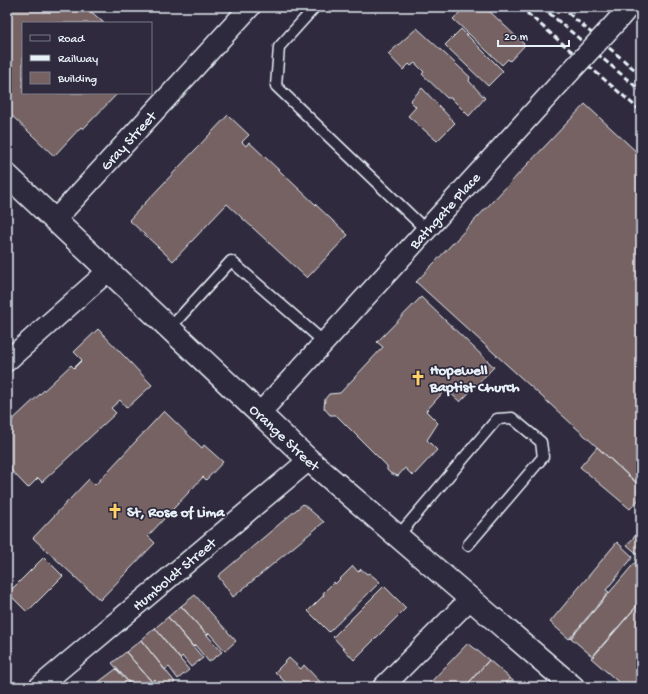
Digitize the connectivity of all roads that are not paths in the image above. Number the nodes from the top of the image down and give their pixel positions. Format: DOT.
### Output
graph roads {
  1 [pos="250,7"];
  2 [pos="315,7"];
  3 [pos="623,14"];
  4 [pos="7,175"];
  5 [pos="55,220"];
  6 [pos="425,229"];
  7 [pos="108,271"];
  8 [pos="170,328"];
  9 [pos="324,342"];
  10 [pos="9,357"];
  11 [pos="260,414"];
  12 [pos="309,460"];
  13 [pos="398,536"];
  14 [pos="468,545"];
  15 [pos="470,599"];
  16 [pos="39,687"];
  17 [pos="383,687"];
  18 [pos="574,687"];
  1 -- 5 [label="street, Gray Street"];
  2 -- 6 [label="lane"];
  3 -- 6 [label="street, Bathgate Place, bridge"];
  4 -- 5 [label="main road, Orange Street"];
  5 -- 7 [label="main road, Orange Street"];
  6 -- 9 [label="street, Bathgate Place"];
  7 -- 8 [label="main road, Orange Street"];
  7 -- 10 [label="street"];
  8 -- 9 [label="lane"];
  8 -- 11 [label="main road, Orange Street"];
  9 -- 11 [label="street, Bathgate Place"];
  11 -- 12 [label="main road, Orange Street"];
  12 -- 13 [label="main road, Orange Street"];
  12 -- 16 [label="street, Humboldt Street"];
  13 -- 14 [label="lane"];
  13 -- 15 [label="main road, Orange Street"];
  15 -- 17 [label="street"];
  15 -- 18 [label="main road, Orange Street"];
}
